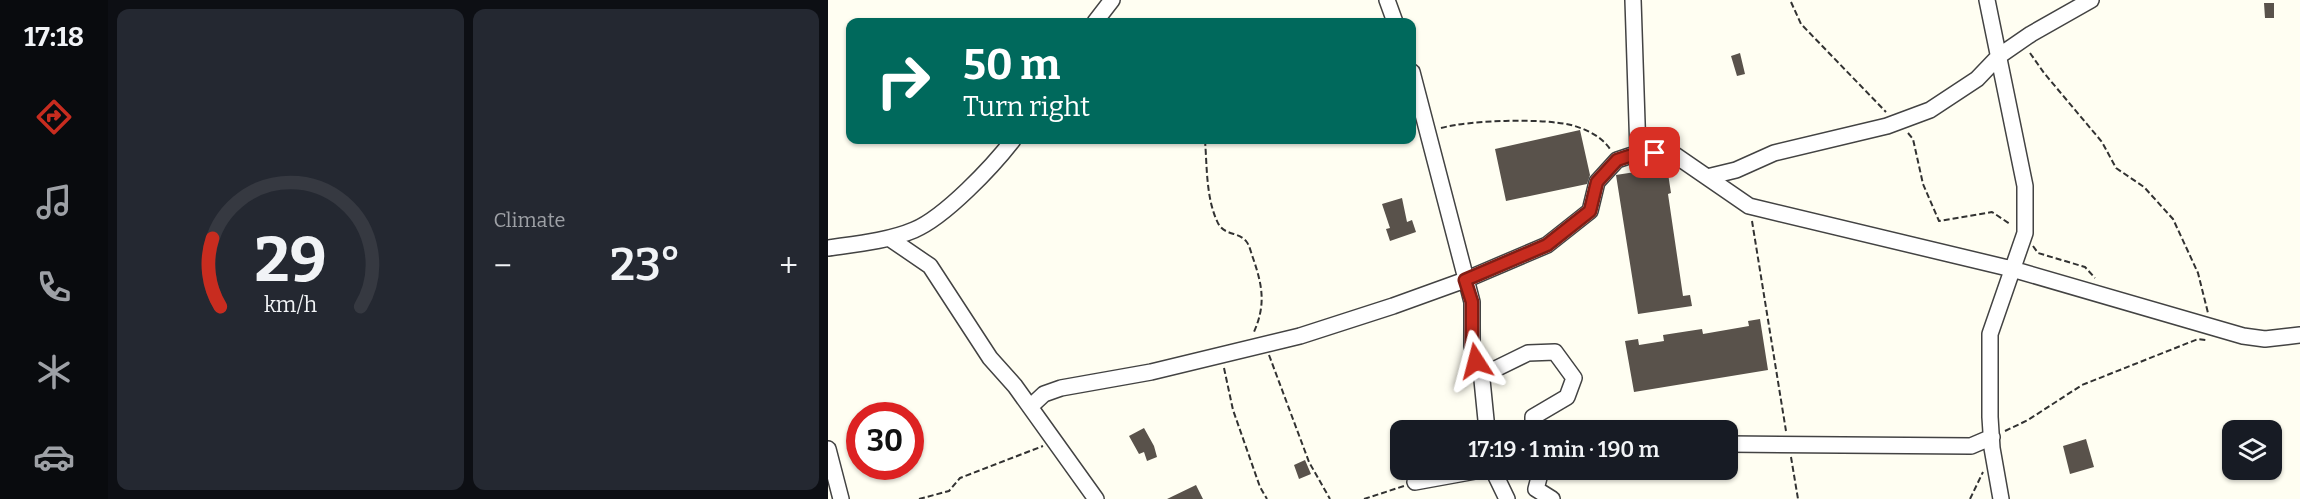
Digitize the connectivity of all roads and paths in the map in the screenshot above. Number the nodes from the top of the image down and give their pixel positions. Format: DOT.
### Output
graph roads {
  1 [pos="1112,0"];
  2 [pos="1387,0"];
  3 [pos="1634,0"];
  4 [pos="1988,0"];
  5 [pos="2091,0"];
  6 [pos="1791,3"];
  7 [pos="1098,18"];
  8 [pos="1394,18"];
  9 [pos="2030,53"];
  10 [pos="1999,56"];
  11 [pos="1416,88"];
  12 [pos="1892,117"];
  13 [pos="1906,130"];
  14 [pos="1427,132"];
  15 [pos="1010,144"];
  16 [pos="1205,144"];
  17 [pos="1638,153"];
  18 [pos="1617,160"];
  19 [pos="1707,177"];
  20 [pos="1749,206"];
  21 [pos="2025,233"];
  22 [pos="889,238"];
  23 [pos="828,248"];
  24 [pos="2012,269"];
  25 [pos="1465,280"];
  26 [pos="2100,284"];
  27 [pos="2216,318"];
  28 [pos="2300,335"];
  29 [pos="2208,340"];
  30 [pos="1265,344"];
  31 [pos="1247,348"];
  32 [pos="1221,355"];
  33 [pos="1481,376"];
  34 [pos="1030,407"];
  35 [pos="1486,420"];
  36 [pos="1533,420"];
  37 [pos="1050,434"];
  38 [pos="1992,437"];
  39 [pos="1738,444"];
  40 [pos="1789,445"];
  41 [pos="828,449"];
  42 [pos="1985,467"];
  43 [pos="1426,480"];
  44 [pos="1498,480"];
  45 [pos="1538,480"];
  46 [pos="1415,482"];
  47 [pos="842,499"];
  48 [pos="919,499"];
  49 [pos="1096,499"];
  50 [pos="1267,499"];
  51 [pos="1330,499"];
  52 [pos="1364,499"];
  53 [pos="1507,499"];
  54 [pos="1552,499"];
  55 [pos="1798,499"];
  56 [pos="1970,499"];
  57 [pos="2001,499"];
  1 -- 7 [label="street"];
  2 -- 8 [label="street"];
  3 -- 17 [label="street"];
  4 -- 10 [label="street"];
  5 -- 10 [label="street"];
  6 -- 12 [label="path"];
  9 -- 27 [label="path"];
  10 -- 19 [label="street"];
  10 -- 21 [label="street"];
  11 -- 14 [label="street"];
  13 -- 21 [label="path"];
  14 -- 18 [label="path"];
  14 -- 25 [label="street"];
  15 -- 22 [label="street"];
  16 -- 31 [label="path"];
  17 -- 18 [label="street"];
  17 -- 19 [label="street"];
  18 -- 25 [label="street"];
  19 -- 20 [label="street"];
  20 -- 24 [label="street"];
  20 -- 40 [label="path"];
  21 -- 24 [label="street"];
  21 -- 26 [label="path"];
  22 -- 23 [label="street"];
  22 -- 34 [label="street"];
  24 -- 28 [label="street"];
  24 -- 38 [label="street"];
  25 -- 30 [label="street"];
  25 -- 33 [label="street"];
  29 -- 38 [label="path"];
  30 -- 31 [label="street"];
  30 -- 51 [label="path"];
  31 -- 32 [label="street"];
  32 -- 34 [label="street"];
  32 -- 50 [label="path"];
  33 -- 35 [label="street"];
  33 -- 36 [label="street"];
  34 -- 37 [label="street"];
  37 -- 48 [label="path"];
  37 -- 49 [label="street"];
  38 -- 40 [label="street"];
  38 -- 57 [label="street"];
  39 -- 40 [label="street"];
  40 -- 55 [label="path"];
  41 -- 47 [label="street"];
  42 -- 56 [label="path"];
  43 -- 46 [label="street"];
  44 -- 53 [label="street"];
  45 -- 54 [label="street"];
  46 -- 52 [label="path"];
}
